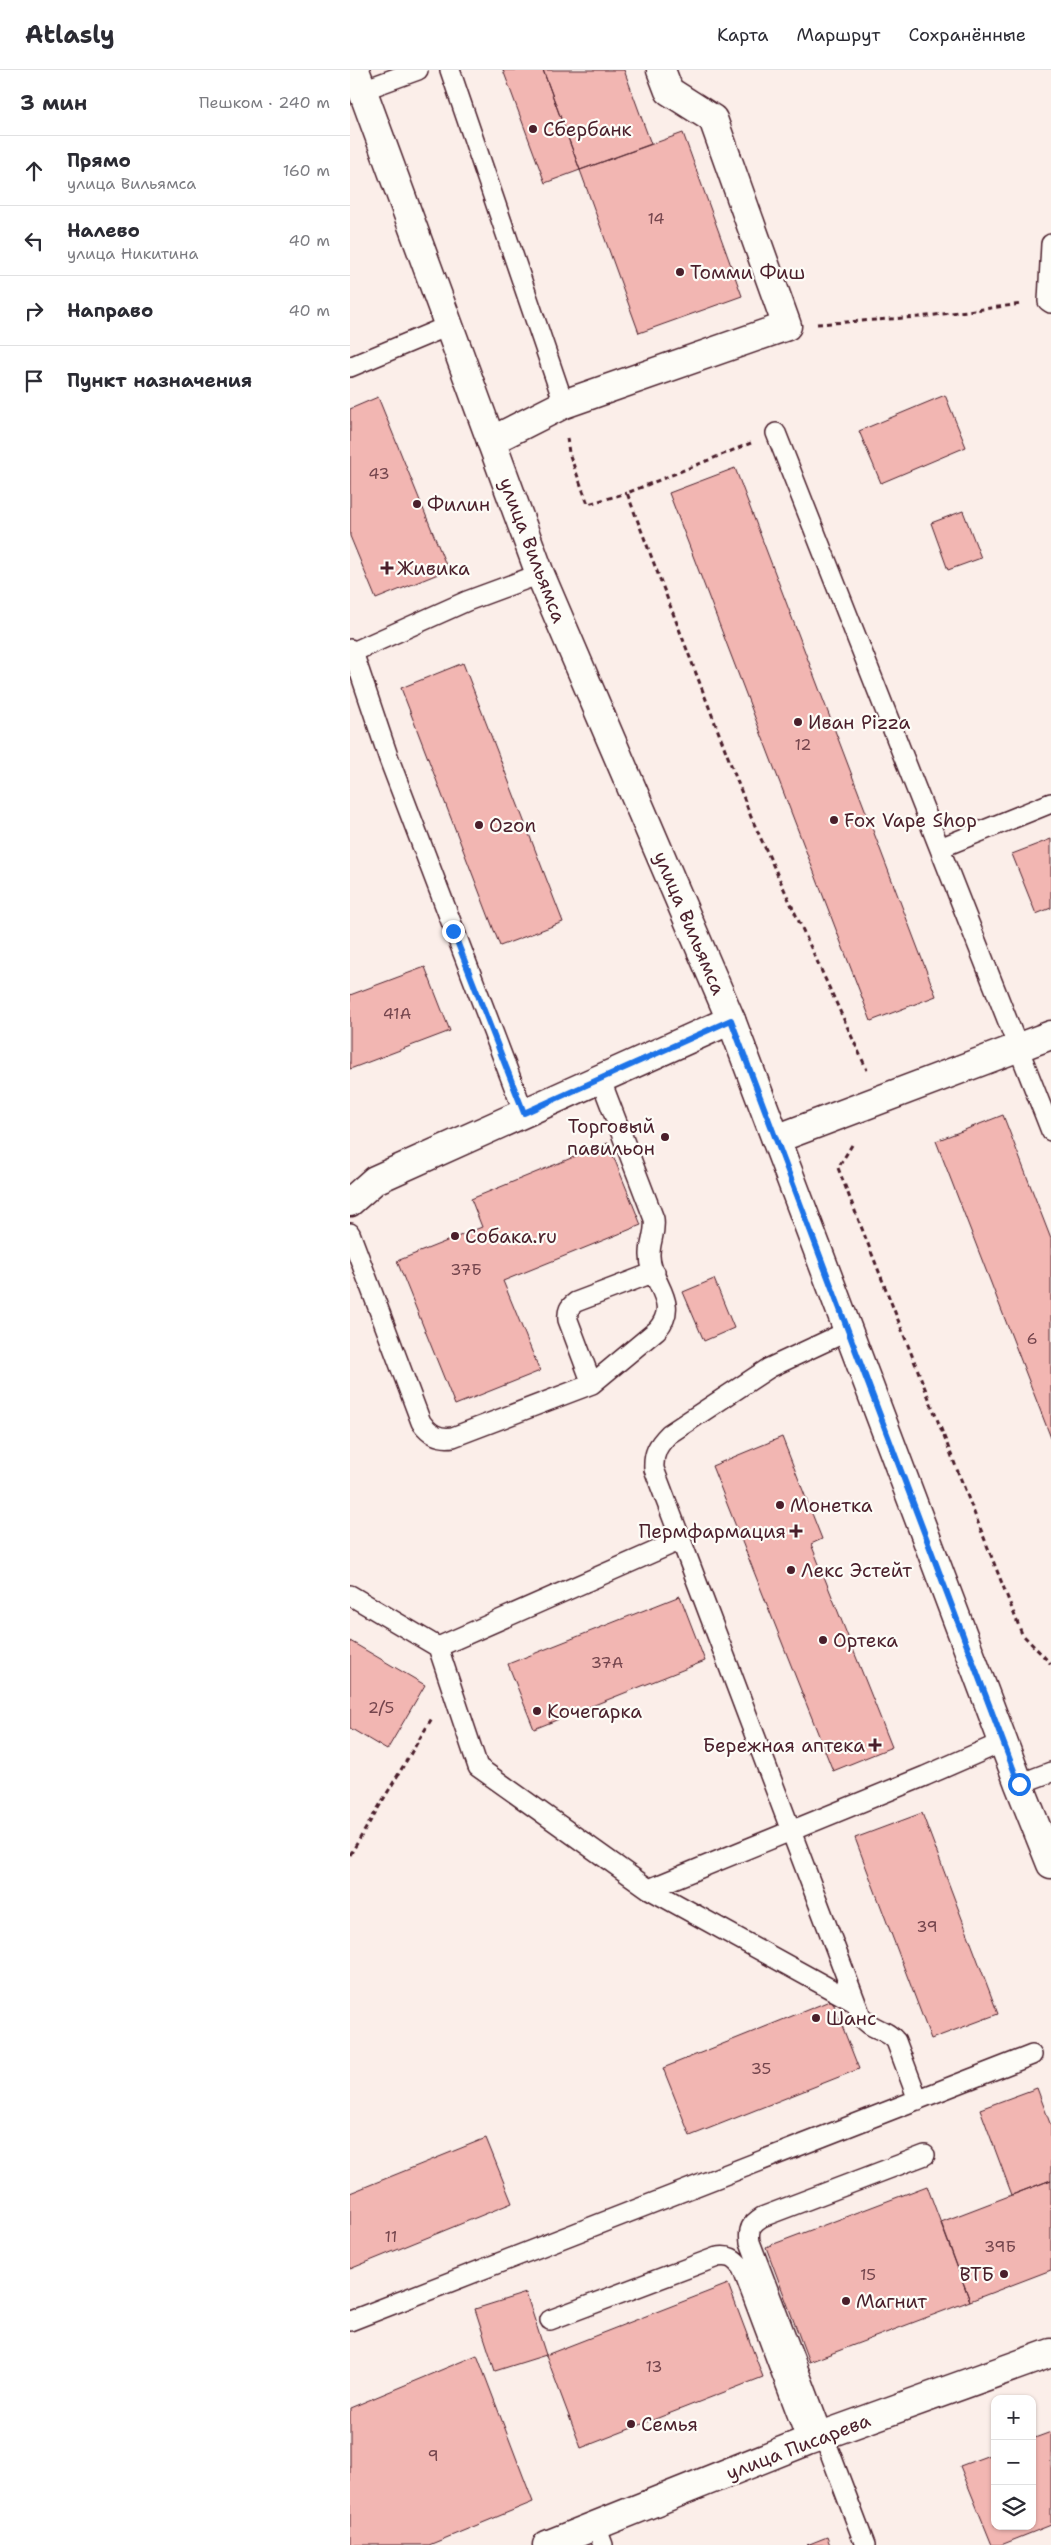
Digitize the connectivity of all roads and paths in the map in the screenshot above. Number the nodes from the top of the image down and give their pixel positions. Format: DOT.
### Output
graph roads {
  1 [pos="418,70"];
  2 [pos="450,70"];
  3 [pos="661,70"];
  4 [pos="359,80"];
  5 [pos="1051,244"];
  6 [pos="1049,302"];
  7 [pos="448,326"];
  8 [pos="787,326"];
  9 [pos="350,367"];
  10 [pos="564,404"];
  11 [pos="776,433"];
  12 [pos="491,440"];
  13 [pos="627,492"];
  14 [pos="540,574"];
  15 [pos="351,651"];
  16 [pos="1051,803"];
  17 [pos="940,848"];
  18 [pos="731,1020"];
  19 [pos="1051,1035"];
  20 [pos="1017,1047"];
  21 [pos="600,1078"];
  22 [pos="880,1099"];
  23 [pos="524,1113"];
  24 [pos="1051,1131"];
  25 [pos="776,1139"];
  26 [pos="350,1202"];
  27 [pos="350,1233"];
  28 [pos="655,1272"];
  29 [pos="848,1330"];
  30 [pos="592,1384"];
  31 [pos="681,1540"];
  32 [pos="350,1595"];
  33 [pos="438,1647"];
  34 [pos="1051,1664"];
  35 [pos="451,1686"];
  36 [pos="1002,1742"];
  37 [pos="1051,1772"];
  38 [pos="1019,1784"];
  39 [pos="791,1830"];
  40 [pos="350,1855"];
  41 [pos="1051,1864"];
  42 [pos="649,1889"];
  43 [pos="856,2003"];
  44 [pos="1032,2055"];
  45 [pos="918,2100"];
  46 [pos="925,2155"];
  47 [pos="550,2320"];
  48 [pos="350,2321"];
  49 [pos="1051,2353"];
  50 [pos="815,2438"];
  51 [pos="600,2536"];
  52 [pos="547,2545"];
  53 [pos="864,2545"];
  1 -- 4 [label="lane"];
  2 -- 10 [label="lane"];
  3 -- 8 [label="street"];
  4 -- 7 [label="street, улица Вильямса"];
  5 -- 6 [label="lane"];
  6 -- 8 [label="path"];
  7 -- 9 [label="lane"];
  7 -- 12 [label="street, улица Вильямса"];
  8 -- 10 [label="street"];
  10 -- 12 [label="street"];
  10 -- 13 [label="path"];
  11 -- 13 [label="path"];
  11 -- 17 [label="lane"];
  12 -- 14 [label="street, улица Вильямса"];
  13 -- 22 [label="path"];
  14 -- 15 [label="lane"];
  14 -- 18 [label="street, улица Вильямса"];
  15 -- 23 [label="lane"];
  16 -- 17 [label="lane"];
  17 -- 20 [label="lane"];
  18 -- 21 [label="street"];
  18 -- 25 [label="street, улица Вильямса"];
  19 -- 20 [label="street"];
  20 -- 22 [label="street"];
  20 -- 24 [label="lane"];
  21 -- 23 [label="street"];
  21 -- 28 [label="lane"];
  22 -- 25 [label="street"];
  22 -- 34 [label="path"];
  23 -- 26 [label="street"];
  25 -- 29 [label="street, улица Вильямса"];
  27 -- 30 [label="lane"];
  28 -- 30 [label="lane"];
  28 -- 30 [label="lane"];
  29 -- 31 [label="lane"];
  29 -- 36 [label="street, улица Вильямса"];
  31 -- 33 [label="lane"];
  31 -- 39 [label="lane"];
  32 -- 33 [label="lane"];
  33 -- 35 [label="lane"];
  35 -- 40 [label="path"];
  35 -- 42 [label="lane"];
  36 -- 38 [label="street, улица Вильямса"];
  36 -- 39 [label="lane"];
  37 -- 38 [label="lane"];
  38 -- 41 [label="street, улица Вильямса"];
  39 -- 42 [label="lane"];
  39 -- 43 [label="lane"];
  42 -- 43 [label="lane"];
  43 -- 45 [label="lane"];
  44 -- 45 [label="lane"];
  45 -- 48 [label="lane"];
  46 -- 50 [label="lane"];
  47 -- 50 [label="lane"];
  49 -- 50 [label="street, улица Писарева"];
  50 -- 51 [label="street, улица Писарева"];
  50 -- 53 [label="lane"];
  51 -- 52 [label="street, улица Писарева"];
}
